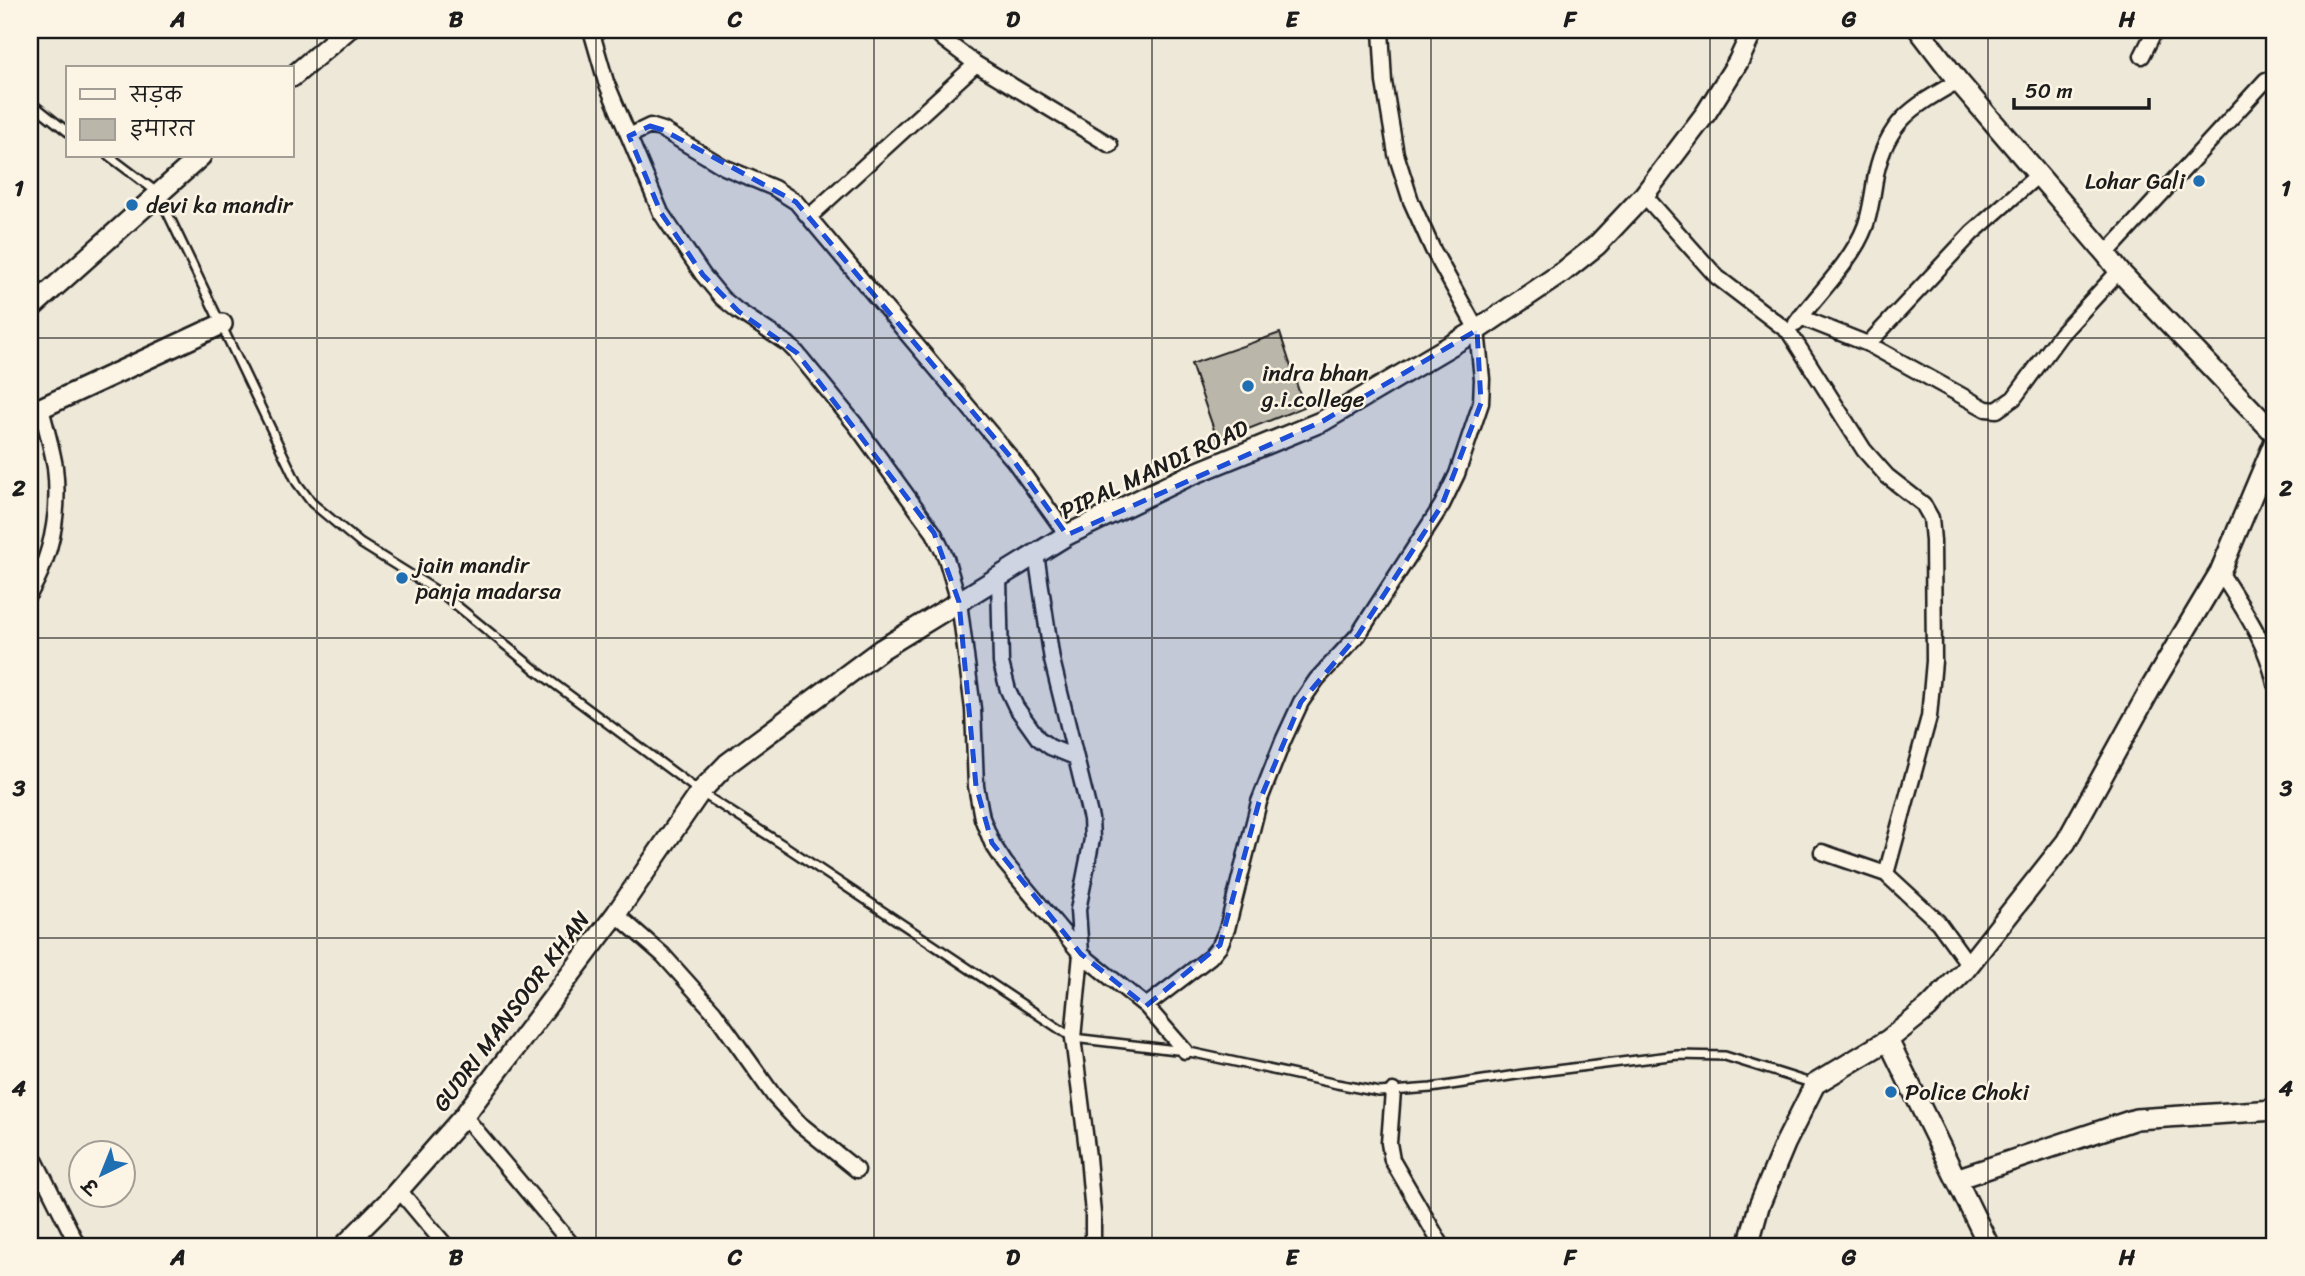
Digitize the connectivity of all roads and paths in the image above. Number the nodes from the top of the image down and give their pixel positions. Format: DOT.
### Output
graph roads {
  1 [pos="347,30"];
  2 [pos="591,30"];
  3 [pos="934,30"];
  4 [pos="1381,30"];
  5 [pos="1753,30"];
  6 [pos="1919,30"];
  7 [pos="2155,30"];
  8 [pos="2142,56"];
  9 [pos="976,64"];
  10 [pos="294,75"];
  11 [pos="2275,79"];
  12 [pos="1958,81"];
  13 [pos="30,102"];
  14 [pos="66,130"];
  15 [pos="629,136"];
  16 [pos="1110,145"];
  17 [pos="112,158"];
  18 [pos="199,158"];
  19 [pos="2038,176"];
  20 [pos="158,193"];
  21 [pos="1644,195"];
  22 [pos="809,217"];
  23 [pos="2106,254"];
  24 [pos="2119,271"];
  25 [pos="30,309"];
  26 [pos="1800,317"];
  27 [pos="222,324"];
  28 [pos="1477,330"];
  29 [pos="1789,331"];
  30 [pos="1868,344"];
  31 [pos="36,410"];
  32 [pos="2275,434"];
  33 [pos="2275,440"];
  34 [pos="1067,534"];
  35 [pos="1036,554"];
  36 [pos="2220,572"];
  37 [pos="999,578"];
  38 [pos="30,593"];
  39 [pos="959,602"];
  40 [pos="2275,684"];
  41 [pos="1076,757"];
  42 [pos="700,792"];
  43 [pos="1822,852"];
  44 [pos="1886,874"];
  45 [pos="616,914"];
  46 [pos="1081,954"];
  47 [pos="1969,965"];
  48 [pos="1146,1006"];
  49 [pos="1073,1038"];
  50 [pos="1888,1040"];
  51 [pos="1185,1051"];
  52 [pos="1815,1084"];
  53 [pos="1393,1091"];
  54 [pos="2275,1110"];
  55 [pos="464,1116"];
  56 [pos="30,1150"];
  57 [pos="857,1170"];
  58 [pos="44,1180"];
  59 [pos="1956,1180"];
  60 [pos="30,1186"];
  61 [pos="399,1190"];
  62 [pos="78,1246"];
  63 [pos="344,1246"];
  64 [pos="446,1246"];
  65 [pos="573,1246"];
  66 [pos="1093,1246"];
  67 [pos="1441,1246"];
  68 [pos="1748,1246"];
  69 [pos="1989,1246"];
  1 -- 10 [label="street"];
  2 -- 15 [label="street"];
  3 -- 9 [label="street"];
  4 -- 28 [label="street"];
  5 -- 21 [label="street, PIPAL MANDI ROAD"];
  6 -- 12 [label="street"];
  7 -- 8 [label="street"];
  9 -- 16 [label="street"];
  9 -- 22 [label="street"];
  11 -- 23 [label="street"];
  12 -- 19 [label="street"];
  12 -- 26 [label="street"];
  13 -- 14 [label="lane"];
  15 -- 22 [label="street"];
  15 -- 39 [label="street"];
  17 -- 20 [label="lane"];
  18 -- 20 [label="street"];
  19 -- 23 [label="street"];
  19 -- 30 [label="street"];
  20 -- 25 [label="street"];
  20 -- 27 [label="lane"];
  21 -- 28 [label="street, PIPAL MANDI ROAD"];
  21 -- 29 [label="street"];
  22 -- 34 [label="street"];
  23 -- 24 [label="street"];
  24 -- 30 [label="street"];
  24 -- 32 [label="street"];
  26 -- 29 [label="street"];
  26 -- 30 [label="street"];
  27 -- 31 [label="street"];
  27 -- 42 [label="lane"];
  28 -- 34 [label="street, PIPAL MANDI ROAD"];
  28 -- 48 [label="street"];
  29 -- 44 [label="street"];
  31 -- 38 [label="street"];
  33 -- 36 [label="street"];
  34 -- 35 [label="street, PIPAL MANDI ROAD"];
  35 -- 37 [label="street, PIPAL MANDI ROAD"];
  35 -- 41 [label="street"];
  36 -- 40 [label="street"];
  36 -- 47 [label="street"];
  37 -- 39 [label="street, PIPAL MANDI ROAD"];
  37 -- 41 [label="street"];
  39 -- 42 [label="street, PIPAL MANDI ROAD"];
  39 -- 46 [label="street"];
  41 -- 46 [label="street"];
  42 -- 45 [label="street, GUDRI MANSOOR KHAN"];
  42 -- 49 [label="lane"];
  43 -- 44 [label="street"];
  44 -- 47 [label="street"];
  45 -- 55 [label="street, GUDRI MANSOOR KHAN"];
  45 -- 57 [label="street"];
  46 -- 48 [label="street"];
  46 -- 49 [label="street"];
  47 -- 50 [label="street"];
  48 -- 51 [label="street"];
  49 -- 51 [label="lane"];
  49 -- 66 [label="street"];
  50 -- 52 [label="street"];
  50 -- 59 [label="street"];
  51 -- 53 [label="lane"];
  52 -- 53 [label="lane"];
  52 -- 68 [label="street"];
  53 -- 67 [label="street"];
  54 -- 59 [label="street"];
  55 -- 61 [label="street, GUDRI MANSOOR KHAN"];
  55 -- 65 [label="street"];
  56 -- 58 [label="street"];
  58 -- 60 [label="street"];
  58 -- 62 [label="street"];
  59 -- 69 [label="street"];
  61 -- 63 [label="street, GUDRI MANSOOR KHAN"];
  61 -- 64 [label="street"];
}
